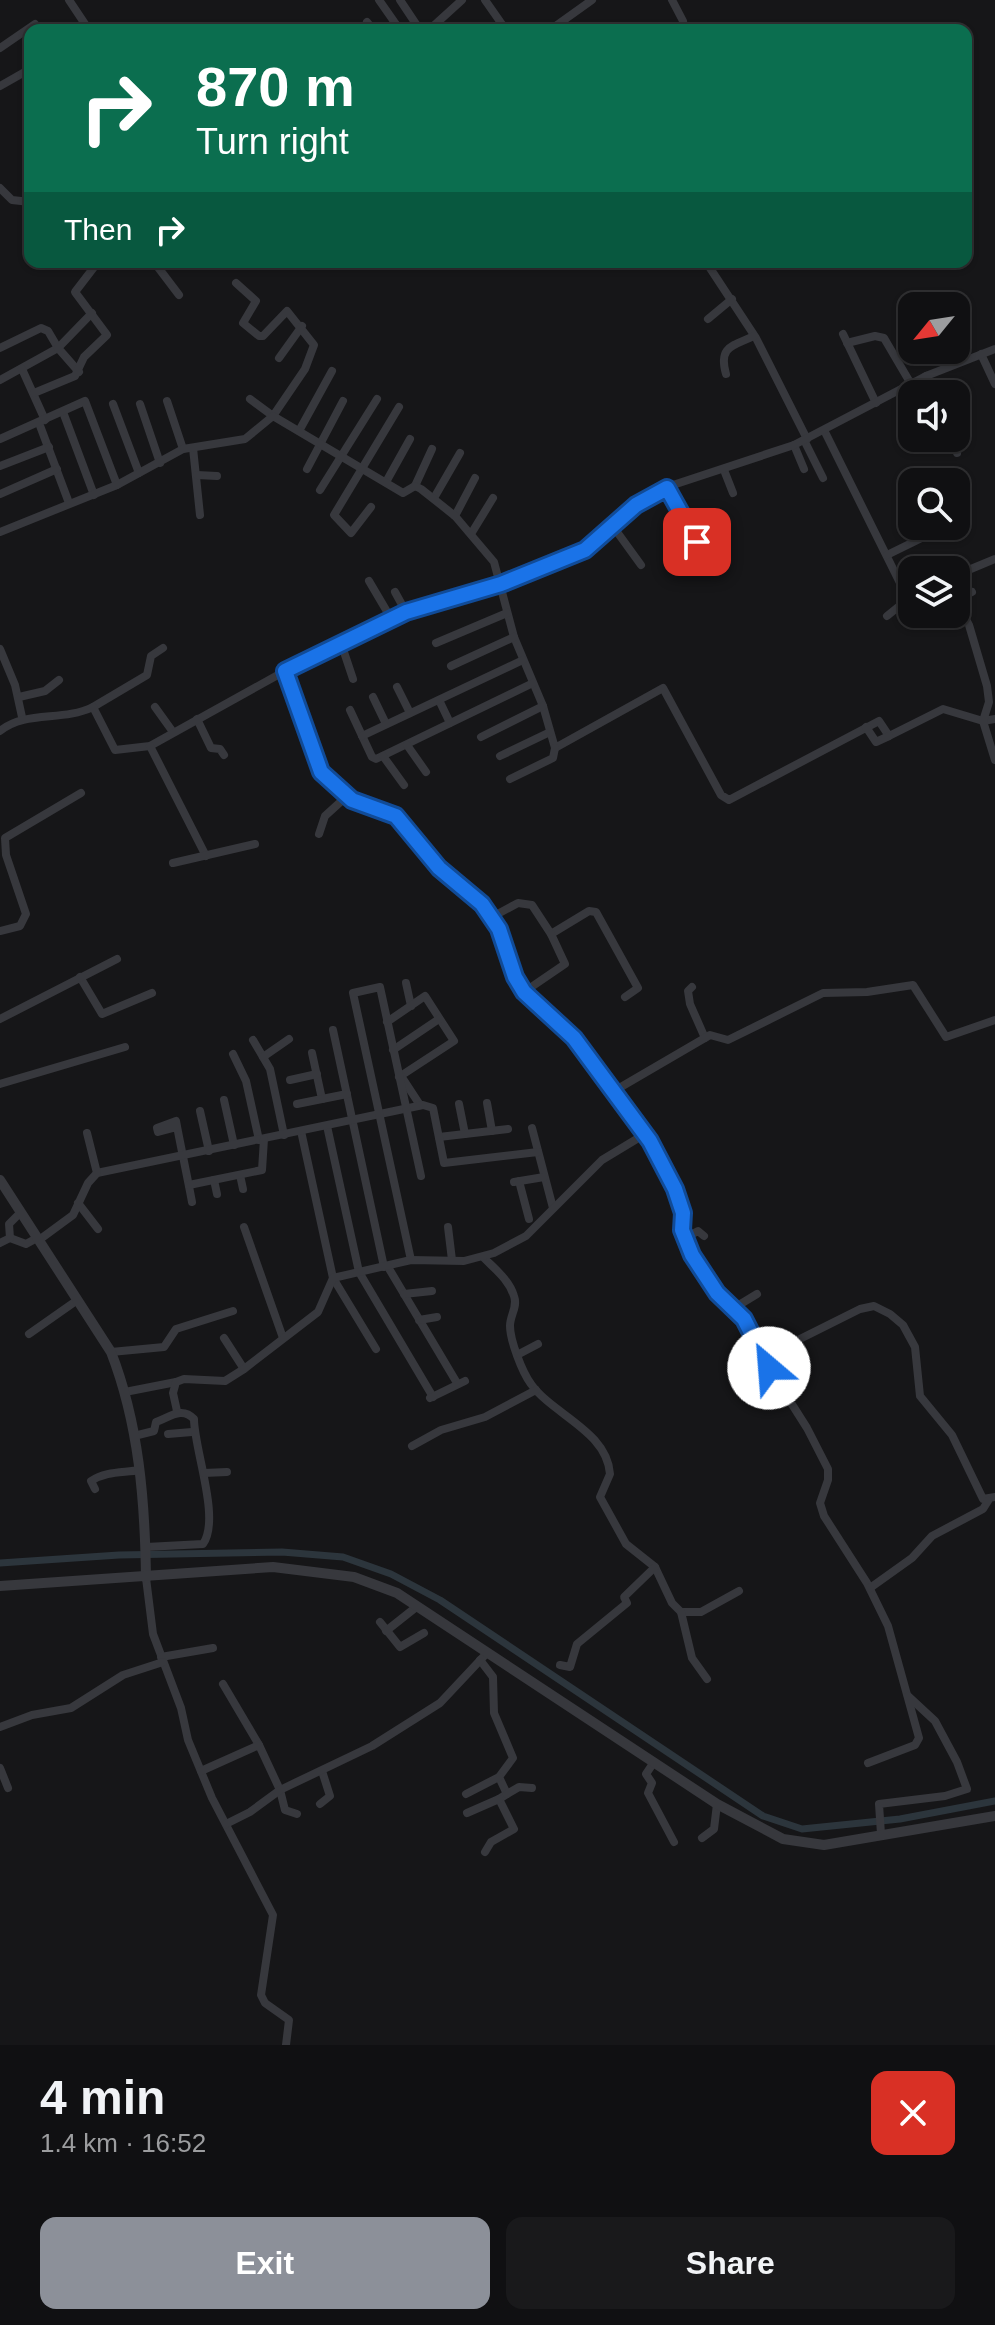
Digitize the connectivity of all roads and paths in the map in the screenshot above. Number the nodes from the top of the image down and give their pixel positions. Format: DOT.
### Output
graph roads {
  1 [pos="69,0"];
  2 [pos="379,0"];
  3 [pos="400,0"];
  4 [pos="462,0"];
  5 [pos="485,0"];
  6 [pos="592,0"];
  7 [pos="672,0"];
  8 [pos="683,21"];
  9 [pos="85,24"];
  10 [pos="396,24"];
  11 [pos="416,24"];
  12 [pos="436,24"];
  13 [pos="502,24"];
  14 [pos="558,24"];
  15 [pos="24,32"];
  16 [pos="0,48"];
  17 [pos="24,72"];
  18 [pos="0,86"];
  19 [pos="0,188"];
  20 [pos="24,201"];
  21 [pos="93,268"];
  22 [pos="159,268"];
  23 [pos="710,268"];
  24 [pos="236,283"];
  25 [pos="179,295"];
  26 [pos="732,299"];
  27 [pos="92,313"];
  28 [pos="708,319"];
  29 [pos="302,326"];
  30 [pos="754,336"];
  31 [pos="0,348"];
  32 [pos="58,348"];
  33 [pos="995,349"];
  34 [pos="981,354"];
  35 [pos="279,358"];
  36 [pos="22,369"];
  37 [pos="332,371"];
  38 [pos="79,372"];
  39 [pos="726,374"];
  40 [pos="926,376"];
  41 [pos="0,380"];
  42 [pos="909,380"];
  43 [pos="918,380"];
  44 [pos="928,380"];
  45 [pos="995,384"];
  46 [pos="898,391"];
  47 [pos="34,393"];
  48 [pos="250,399"];
  49 [pos="377,399"];
  50 [pos="167,401"];
  51 [pos="343,401"];
  52 [pos="876,403"];
  53 [pos="113,404"];
  54 [pos="140,404"];
  55 [pos="399,407"];
  56 [pos="63,412"];
  57 [pos="273,416"];
  58 [pos="42,421"];
  59 [pos="824,430"];
  60 [pos="299,431"];
  61 [pos="0,439"];
  62 [pos="410,439"];
  63 [pos="806,439"];
  64 [pos="319,443"];
  65 [pos="794,445"];
  66 [pos="49,447"];
  67 [pos="188,449"];
  68 [pos="432,449"];
  69 [pos="460,453"];
  70 [pos="342,455"];
  71 [pos="160,463"];
  72 [pos="0,466"];
  73 [pos="364,468"];
  74 [pos="57,469"];
  75 [pos="307,469"];
  76 [pos="804,469"];
  77 [pos="724,470"];
  78 [pos="139,473"];
  79 [pos="197,475"];
  80 [pos="217,476"];
  81 [pos="475,478"];
  82 [pos="823,478"];
  83 [pos="386,482"];
  84 [pos="117,485"];
  85 [pos="415,486"];
  86 [pos="667,488"];
  87 [pos="320,490"];
  88 [pos="733,493"];
  89 [pos="0,494"];
  90 [pos="94,495"];
  91 [pos="434,498"];
  92 [pos="493,498"];
  93 [pos="69,503"];
  94 [pos="371,507"];
  95 [pos="200,515"];
  96 [pos="455,516"];
  97 [pos="612,525"];
  98 [pos="0,532"];
  99 [pos="471,534"];
  100 [pos="918,540"];
  101 [pos="697,542"];
  102 [pos="887,555"];
  103 [pos="995,559"];
  104 [pos="641,565"];
  105 [pos="970,569"];
  106 [pos="898,577"];
  107 [pos="369,581"];
  108 [pos="501,584"];
  109 [pos="395,592"];
  110 [pos="972,592"];
  111 [pos="898,608"];
  112 [pos="406,612"];
  113 [pos="507,613"];
  114 [pos="887,616"];
  115 [pos="392,620"];
  116 [pos="514,637"];
  117 [pos="341,643"];
  118 [pos="436,643"];
  119 [pos="163,648"];
  120 [pos="0,649"];
  121 [pos="523,660"];
  122 [pos="451,666"];
  123 [pos="285,671"];
  124 [pos="353,679"];
  125 [pos="59,680"];
  126 [pos="533,683"];
  127 [pos="397,687"];
  128 [pos="19,697"];
  129 [pos="373,697"];
  130 [pos="439,700"];
  131 [pos="543,706"];
  132 [pos="93,707"];
  133 [pos="155,707"];
  134 [pos="350,710"];
  135 [pos="410,713"];
  136 [pos="22,717"];
  137 [pos="197,719"];
  138 [pos="995,719"];
  139 [pos="983,721"];
  140 [pos="450,723"];
  141 [pos="386,724"];
  142 [pos="866,727"];
  143 [pos="0,731"];
  144 [pos="173,732"];
  145 [pos="550,732"];
  146 [pos="362,736"];
  147 [pos="889,736"];
  148 [pos="481,737"];
  149 [pos="407,745"];
  150 [pos="150,746"];
  151 [pos="555,748"];
  152 [pos="224,755"];
  153 [pos="383,756"];
  154 [pos="500,756"];
  155 [pos="995,760"];
  156 [pos="426,772"];
  157 [pos="510,779"];
  158 [pos="404,785"];
  159 [pos="81,793"];
  160 [pos="347,796"];
  161 [pos="319,834"];
  162 [pos="255,844"];
  163 [pos="206,856"];
  164 [pos="173,863"];
  165 [pos="492,917"];
  166 [pos="0,931"];
  167 [pos="551,934"];
  168 [pos="117,959"];
  169 [pos="80,977"];
  170 [pos="406,983"];
  171 [pos="692,987"];
  172 [pos="524,992"];
  173 [pos="152,993"];
  174 [pos="408,994"];
  175 [pos="425,996"];
  176 [pos="625,997"];
  177 [pos="411,1006"];
  178 [pos="0,1019"];
  179 [pos="439,1019"];
  180 [pos="995,1020"];
  181 [pos="387,1022"];
  182 [pos="333,1030"];
  183 [pos="705,1038"];
  184 [pos="289,1039"];
  185 [pos="253,1040"];
  186 [pos="125,1047"];
  187 [pos="393,1050"];
  188 [pos="312,1053"];
  189 [pos="233,1054"];
  190 [pos="263,1057"];
  191 [pos="317,1074"];
  192 [pos="400,1076"];
  193 [pos="290,1080"];
  194 [pos="0,1084"];
  195 [pos="614,1091"];
  196 [pos="347,1094"];
  197 [pos="322,1099"];
  198 [pos="224,1100"];
  199 [pos="487,1103"];
  200 [pos="297,1104"];
  201 [pos="459,1104"];
  202 [pos="420,1105"];
  203 [pos="406,1108"];
  204 [pos="200,1111"];
  205 [pos="379,1114"];
  206 [pos="353,1120"];
  207 [pos="327,1126"];
  208 [pos="177,1127"];
  209 [pos="532,1128"];
  210 [pos="508,1129"];
  211 [pos="301,1131"];
  212 [pos="492,1131"];
  213 [pos="87,1133"];
  214 [pos="465,1134"];
  215 [pos="645,1134"];
  216 [pos="284,1135"];
  217 [pos="439,1137"];
  218 [pos="261,1140"];
  219 [pos="234,1145"];
  220 [pos="209,1151"];
  221 [pos="538,1152"];
  222 [pos="182,1156"];
  223 [pos="97,1173"];
  224 [pos="240,1175"];
  225 [pos="421,1176"];
  226 [pos="544,1177"];
  227 [pos="0,1180"];
  228 [pos="214,1180"];
  229 [pos="189,1185"];
  230 [pos="243,1189"];
  231 [pos="217,1194"];
  232 [pos="192,1202"];
  233 [pos="78,1203"];
  234 [pos="553,1208"];
  235 [pos="20,1213"];
  236 [pos="529,1219"];
  237 [pos="244,1227"];
  238 [pos="448,1227"];
  239 [pos="98,1229"];
  240 [pos="704,1236"];
  241 [pos="10,1238"];
  242 [pos="685,1238"];
  243 [pos="38,1239"];
  244 [pos="0,1243"];
  245 [pos="484,1258"];
  246 [pos="411,1260"];
  247 [pos="452,1260"];
  248 [pos="386,1267"];
  249 [pos="359,1272"];
  250 [pos="333,1278"];
  251 [pos="432,1291"];
  252 [pos="404,1294"];
  253 [pos="757,1294"];
  254 [pos="76,1301"];
  255 [pos="734,1308"];
  256 [pos="233,1311"];
  257 [pos="437,1317"];
  258 [pos="419,1320"];
  259 [pos="29,1334"];
  260 [pos="224,1338"];
  261 [pos="283,1338"];
  262 [pos="538,1344"];
  263 [pos="376,1349"];
  264 [pos="111,1352"];
  265 [pos="519,1354"];
  266 [pos="762,1358"];
  267 [pos="747,1368"];
  268 [pos="244,1369"];
  269 [pos="772,1373"];
  270 [pos="176,1382"];
  271 [pos="757,1383"];
  272 [pos="536,1390"];
  273 [pos="744,1390"];
  274 [pos="125,1392"];
  275 [pos="177,1411"];
  276 [pos="192,1432"];
  277 [pos="168,1434"];
  278 [pos="134,1436"];
  279 [pos="412,1446"];
  280 [pos="140,1470"];
  281 [pos="227,1472"];
  282 [pos="204,1473"];
  283 [pos="95,1489"];
  284 [pos="992,1499"];
  285 [pos="146,1548"];
  286 [pos="655,1567"];
  287 [pos="146,1575"];
  288 [pos="0,1586"];
  289 [pos="870,1588"];
  290 [pos="739,1591"];
  291 [pos="415,1608"];
  292 [pos="681,1612"];
  293 [pos="380,1622"];
  294 [pos="386,1631"];
  295 [pos="424,1633"];
  296 [pos="213,1648"];
  297 [pos="483,1657"];
  298 [pos="162,1660"];
  299 [pos="560,1665"];
  300 [pos="707,1679"];
  301 [pos="223,1684"];
  302 [pos="907,1696"];
  303 [pos="0,1727"];
  304 [pos="259,1745"];
  305 [pos="654,1762"];
  306 [pos="868,1763"];
  307 [pos="0,1768"];
  308 [pos="201,1771"];
  309 [pos="322,1771"];
  310 [pos="499,1777"];
  311 [pos="8,1788"];
  312 [pos="532,1788"];
  313 [pos="280,1790"];
  314 [pos="466,1794"];
  315 [pos="503,1796"];
  316 [pos="320,1804"];
  317 [pos="717,1804"];
  318 [pos="467,1813"];
  319 [pos="297,1814"];
  320 [pos="995,1816"];
  321 [pos="226,1824"];
  322 [pos="880,1832"];
  323 [pos="702,1838"];
  324 [pos="674,1842"];
  325 [pos="485,1852"];
  326 [pos="286,2045"];
  1 -- 9 [label="street"];
  2 -- 10 [label="street"];
  3 -- 11 [label="street"];
  4 -- 12 [label="street"];
  5 -- 13 [label="street"];
  6 -- 14 [label="street"];
  7 -- 8 [label="street"];
  15 -- 16 [label="street"];
  17 -- 18 [label="street"];
  19 -- 20 [label="street"];
  21 -- 27 [label="street"];
  22 -- 25 [label="street"];
  23 -- 26 [label="street"];
  24 -- 29 [label="street"];
  26 -- 28 [label="street"];
  26 -- 30 [label="street"];
  27 -- 32 [label="street"];
  27 -- 38 [label="street"];
  29 -- 35 [label="street"];
  29 -- 57 [label="street"];
  30 -- 39 [label="street"];
  30 -- 63 [label="street"];
  31 -- 32 [label="street"];
  32 -- 36 [label="street"];
  32 -- 38 [label="street"];
  33 -- 34 [label="street"];
  34 -- 40 [label="street"];
  34 -- 45 [label="street"];
  36 -- 41 [label="street"];
  36 -- 47 [label="street"];
  37 -- 60 [label="street"];
  38 -- 47 [label="street"];
  40 -- 43 [label="street"];
  40 -- 44 [label="street"];
  42 -- 52 [label="street"];
  46 -- 52 [label="street"];
  47 -- 58 [label="street"];
  48 -- 57 [label="street"];
  49 -- 70 [label="street"];
  50 -- 67 [label="street"];
  51 -- 64 [label="street"];
  52 -- 59 [label="street"];
  53 -- 78 [label="street"];
  54 -- 71 [label="street"];
  55 -- 73 [label="street"];
  56 -- 58 [label="street"];
  56 -- 84 [label="street"];
  56 -- 90 [label="street"];
  57 -- 60 [label="street"];
  57 -- 67 [label="street"];
  58 -- 61 [label="street"];
  58 -- 66 [label="street"];
  59 -- 63 [label="street"];
  59 -- 102 [label="street"];
  60 -- 64 [label="street"];
  62 -- 83 [label="street"];
  63 -- 65 [label="street"];
  63 -- 82 [label="street"];
  64 -- 70 [label="street"];
  64 -- 75 [label="street"];
  65 -- 76 [label="street"];
  65 -- 77 [label="street"];
  66 -- 72 [label="street"];
  66 -- 74 [label="street"];
  67 -- 71 [label="street"];
  67 -- 79 [label="street"];
  68 -- 85 [label="street"];
  69 -- 91 [label="street"];
  70 -- 73 [label="street"];
  70 -- 87 [label="street"];
  71 -- 78 [label="street"];
  73 -- 83 [label="street"];
  73 -- 94 [label="street"];
  74 -- 89 [label="street"];
  74 -- 93 [label="street"];
  77 -- 86 [label="street"];
  77 -- 88 [label="street"];
  78 -- 84 [label="street"];
  79 -- 80 [label="street"];
  79 -- 95 [label="street"];
  81 -- 96 [label="street"];
  83 -- 85 [label="street"];
  84 -- 90 [label="street"];
  85 -- 91 [label="street"];
  86 -- 97 [label="street"];
  86 -- 101 [label="street"];
  90 -- 93 [label="street"];
  91 -- 96 [label="street"];
  92 -- 99 [label="street"];
  93 -- 98 [label="street"];
  96 -- 99 [label="street"];
  97 -- 104 [label="street"];
  97 -- 108 [label="street"];
  99 -- 108 [label="street"];
  100 -- 102 [label="street"];
  102 -- 106 [label="street"];
  103 -- 105 [label="street"];
  107 -- 115 [label="street"];
  108 -- 112 [label="street"];
  108 -- 113 [label="street"];
  109 -- 112 [label="street"];
  110 -- 139 [label="street"];
  111 -- 114 [label="street"];
  112 -- 115 [label="street"];
  113 -- 116 [label="street"];
  113 -- 118 [label="street"];
  115 -- 117 [label="street"];
  116 -- 121 [label="street"];
  116 -- 122 [label="street"];
  117 -- 123 [label="street"];
  117 -- 124 [label="street"];
  119 -- 132 [label="street"];
  120 -- 128 [label="street"];
  121 -- 126 [label="street"];
  121 -- 130 [label="street"];
  123 -- 137 [label="street"];
  123 -- 160 [label="street"];
  125 -- 128 [label="street"];
  126 -- 131 [label="street"];
  126 -- 140 [label="street"];
  127 -- 135 [label="street"];
  128 -- 136 [label="street"];
  129 -- 141 [label="street"];
  130 -- 135 [label="street"];
  130 -- 140 [label="street"];
  131 -- 145 [label="street"];
  131 -- 148 [label="street"];
  132 -- 136 [label="street"];
  132 -- 150 [label="street"];
  133 -- 144 [label="street"];
  134 -- 146 [label="street"];
  135 -- 141 [label="street"];
  136 -- 143 [label="street"];
  137 -- 144 [label="street"];
  137 -- 152 [label="street"];
  138 -- 139 [label="street"];
  139 -- 147 [label="street"];
  139 -- 155 [label="street"];
  140 -- 149 [label="street"];
  141 -- 146 [label="street"];
  142 -- 147 [label="street"];
  142 -- 147 [label="street"];
  142 -- 151 [label="street"];
  144 -- 150 [label="street"];
  145 -- 151 [label="street"];
  145 -- 154 [label="street"];
  146 -- 153 [label="street"];
  149 -- 153 [label="street"];
  149 -- 156 [label="street"];
  150 -- 163 [label="street"];
  151 -- 157 [label="street"];
  153 -- 158 [label="street"];
  159 -- 166 [label="street"];
  160 -- 161 [label="street"];
  160 -- 165 [label="street"];
  162 -- 163 [label="street"];
  163 -- 164 [label="street"];
  165 -- 167 [label="street"];
  165 -- 172 [label="street"];
  167 -- 172 [label="street"];
  167 -- 176 [label="street"];
  168 -- 169 [label="street"];
  169 -- 173 [label="street"];
  169 -- 178 [label="street"];
  170 -- 174 [label="street"];
  171 -- 183 [label="street"];
  172 -- 195 [label="street"];
  174 -- 175 [label="street"];
  174 -- 177 [label="street"];
  175 -- 177 [label="street"];
  175 -- 179 [label="street"];
  177 -- 181 [label="street"];
  179 -- 187 [label="street"];
  179 -- 192 [label="street"];
  180 -- 183 [label="street"];
  181 -- 187 [label="street"];
  181 -- 205 [label="street"];
  182 -- 196 [label="street"];
  183 -- 195 [label="street"];
  184 -- 190 [label="street"];
  185 -- 190 [label="street"];
  186 -- 194 [label="street"];
  187 -- 192 [label="street"];
  188 -- 191 [label="street"];
  189 -- 218 [label="street"];
  190 -- 216 [label="street"];
  191 -- 193 [label="street"];
  191 -- 197 [label="street"];
  192 -- 202 [label="street"];
  192 -- 203 [label="street"];
  195 -- 215 [label="street"];
  196 -- 197 [label="street"];
  196 -- 206 [label="street"];
  197 -- 200 [label="street"];
  198 -- 219 [label="street"];
  199 -- 212 [label="street"];
  201 -- 214 [label="street"];
  202 -- 203 [label="street"];
  202 -- 217 [label="street"];
  203 -- 205 [label="street"];
  203 -- 225 [label="street"];
  204 -- 220 [label="street"];
  205 -- 206 [label="street"];
  205 -- 246 [label="street"];
  206 -- 207 [label="street"];
  206 -- 248 [label="street"];
  207 -- 211 [label="street"];
  207 -- 249 [label="street"];
  208 -- 222 [label="street"];
  209 -- 221 [label="street"];
  210 -- 212 [label="street"];
  211 -- 216 [label="street"];
  211 -- 250 [label="street"];
  212 -- 214 [label="street"];
  213 -- 223 [label="street"];
  214 -- 217 [label="street"];
  215 -- 242 [label="street"];
  215 -- 245 [label="street"];
  216 -- 218 [label="street"];
  217 -- 221 [label="street"];
  218 -- 219 [label="street"];
  218 -- 224 [label="street"];
  219 -- 220 [label="street"];
  220 -- 222 [label="street"];
  221 -- 226 [label="street"];
  222 -- 223 [label="street"];
  222 -- 229 [label="street"];
  223 -- 233 [label="street"];
  224 -- 228 [label="street"];
  224 -- 230 [label="street"];
  226 -- 234 [label="street"];
  226 -- 236 [label="street"];
  227 -- 235 [label="street"];
  228 -- 229 [label="street"];
  228 -- 231 [label="street"];
  229 -- 232 [label="street"];
  233 -- 239 [label="street"];
  233 -- 243 [label="street"];
  235 -- 241 [label="street"];
  235 -- 243 [label="street"];
  237 -- 261 [label="street"];
  238 -- 247 [label="street"];
  240 -- 242 [label="street"];
  241 -- 243 [label="street"];
  241 -- 244 [label="street"];
  242 -- 255 [label="street"];
  243 -- 254 [label="street"];
  245 -- 247 [label="street"];
  245 -- 265 [label="street"];
  246 -- 247 [label="street"];
  246 -- 248 [label="street"];
  248 -- 249 [label="street"];
  248 -- 252 [label="street"];
  249 -- 250 [label="street"];
  249 -- 258 [label="street"];
  250 -- 261 [label="street"];
  250 -- 263 [label="street"];
  251 -- 252 [label="street"];
  252 -- 258 [label="street"];
  253 -- 255 [label="street"];
  254 -- 259 [label="street"];
  254 -- 264 [label="street"];
  255 -- 266 [label="street"];
  256 -- 264 [label="street"];
  257 -- 258 [label="street"];
  260 -- 268 [label="street"];
  261 -- 268 [label="street"];
  262 -- 265 [label="street"];
  264 -- 274 [label="street"];
  265 -- 272 [label="street"];
  266 -- 269 [label="street"];
  266 -- 284 [label="street"];
  267 -- 271 [label="street"];
  268 -- 270 [label="street"];
  269 -- 271 [label="street"];
  269 -- 289 [label="street"];
  270 -- 274 [label="street"];
  270 -- 275 [label="street"];
  271 -- 273 [label="street"];
  272 -- 279 [label="street"];
  272 -- 286 [label="street"];
  274 -- 278 [label="street"];
  275 -- 276 [label="street"];
  275 -- 278 [label="street"];
  276 -- 277 [label="street"];
  276 -- 282 [label="street"];
  278 -- 280 [label="street"];
  280 -- 283 [label="street"];
  280 -- 285 [label="street"];
  281 -- 282 [label="street"];
  282 -- 285 [label="street"];
  284 -- 289 [label="street"];
  285 -- 287 [label="street"];
  286 -- 292 [label="street"];
  286 -- 299 [label="street"];
  287 -- 288 [label="street"];
  287 -- 291 [label="street"];
  287 -- 298 [label="street"];
  289 -- 302 [label="street"];
  290 -- 292 [label="street"];
  291 -- 294 [label="street"];
  291 -- 297 [label="street"];
  292 -- 300 [label="street"];
  293 -- 294 [label="street"];
  294 -- 295 [label="street"];
  296 -- 298 [label="street"];
  297 -- 305 [label="street"];
  297 -- 309 [label="street"];
  297 -- 310 [label="street"];
  298 -- 303 [label="street"];
  298 -- 308 [label="street"];
  301 -- 304 [label="street"];
  302 -- 306 [label="street"];
  302 -- 322 [label="street"];
  304 -- 308 [label="street"];
  304 -- 313 [label="street"];
  305 -- 317 [label="street"];
  305 -- 324 [label="street"];
  307 -- 311 [label="street"];
  308 -- 321 [label="street"];
  309 -- 313 [label="street"];
  309 -- 316 [label="street"];
  310 -- 314 [label="street"];
  310 -- 315 [label="street"];
  312 -- 315 [label="street"];
  313 -- 319 [label="street"];
  313 -- 321 [label="street"];
  315 -- 318 [label="street"];
  315 -- 325 [label="street"];
  317 -- 322 [label="street"];
  317 -- 323 [label="street"];
  320 -- 322 [label="street"];
  321 -- 326 [label="street"];
}
